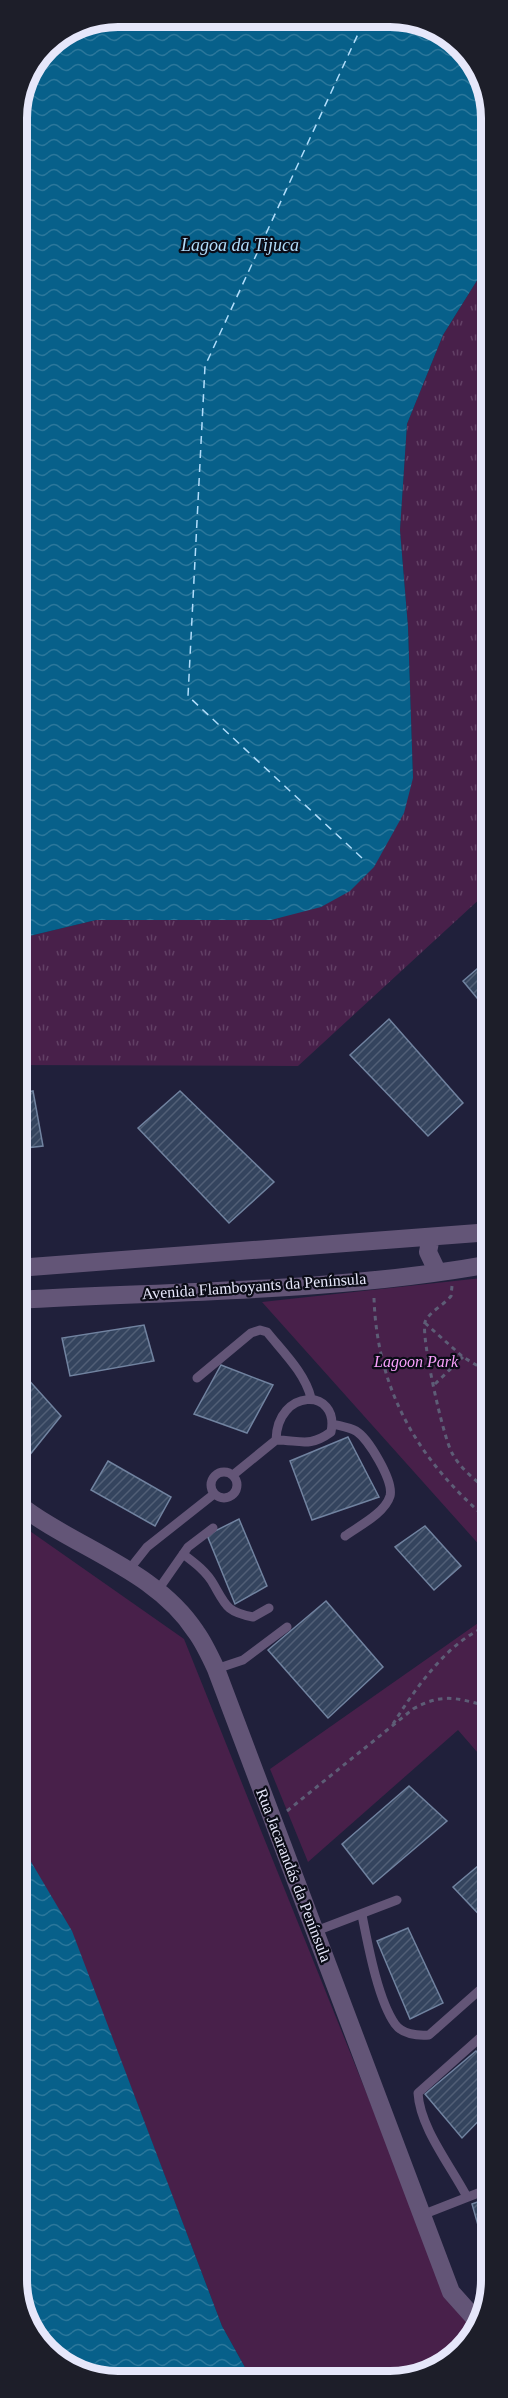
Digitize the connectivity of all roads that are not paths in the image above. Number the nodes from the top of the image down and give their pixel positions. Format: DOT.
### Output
graph roads {
  1 [pos="481,1233"];
  2 [pos="431,1237"];
  3 [pos="481,1265"];
  4 [pos="27,1267"];
  5 [pos="444,1270"];
  6 [pos="27,1299"];
  7 [pos="197,1378"];
  8 [pos="311,1398"];
  9 [pos="333,1424"];
  10 [pos="276,1440"];
  11 [pos="233,1475"];
  12 [pos="214,1494"];
  13 [pos="27,1510"];
  14 [pos="213,1528"];
  15 [pos="345,1536"];
  16 [pos="183,1554"];
  17 [pos="128,1571"];
  18 [pos="158,1590"];
  19 [pos="269,1608"];
  20 [pos="287,1627"];
  21 [pos="216,1669"];
  22 [pos="398,1900"];
  23 [pos="362,1915"];
  24 [pos="316,1931"];
  25 [pos="481,1989"];
  26 [pos="481,2037"];
  27 [pos="481,2192"];
  28 [pos="467,2197"];
  29 [pos="422,2215"];
  30 [pos="473,2317"];
  1 -- 2 [label="street, Avenida Flamboyants da Península"];
  2 -- 4 [label="street, Avenida Flamboyants da Península"];
  2 -- 5 [label="street"];
  3 -- 5 [label="street, Avenida Flamboyants da Península"];
  5 -- 6 [label="street, Avenida Flamboyants da Península"];
  7 -- 8 [label="lane"];
  8 -- 9 [label="lane"];
  8 -- 10 [label="lane"];
  9 -- 10 [label="lane"];
  9 -- 15 [label="lane"];
  10 -- 11 [label="lane"];
  11 -- 12 [label="lane"];
  11 -- 12 [label="lane"];
  12 -- 17 [label="lane"];
  13 -- 17 [label="street, Rua Jacarandás da Península"];
  14 -- 16 [label="lane"];
  16 -- 18 [label="lane"];
  16 -- 19 [label="lane"];
  17 -- 18 [label="street, Rua Jacarandás da Península"];
  18 -- 21 [label="street, Rua Jacarandás da Península"];
  20 -- 21 [label="lane"];
  21 -- 24 [label="street, Rua Jacarandás da Península"];
  22 -- 23 [label="lane"];
  23 -- 24 [label="lane"];
  23 -- 25 [label="lane"];
  24 -- 29 [label="street, Rua Jacarandás da Península"];
  26 -- 28 [label="lane"];
  27 -- 28 [label="lane"];
  28 -- 29 [label="lane"];
  29 -- 30 [label="street, Rua Jacarandás da Península"];
}
